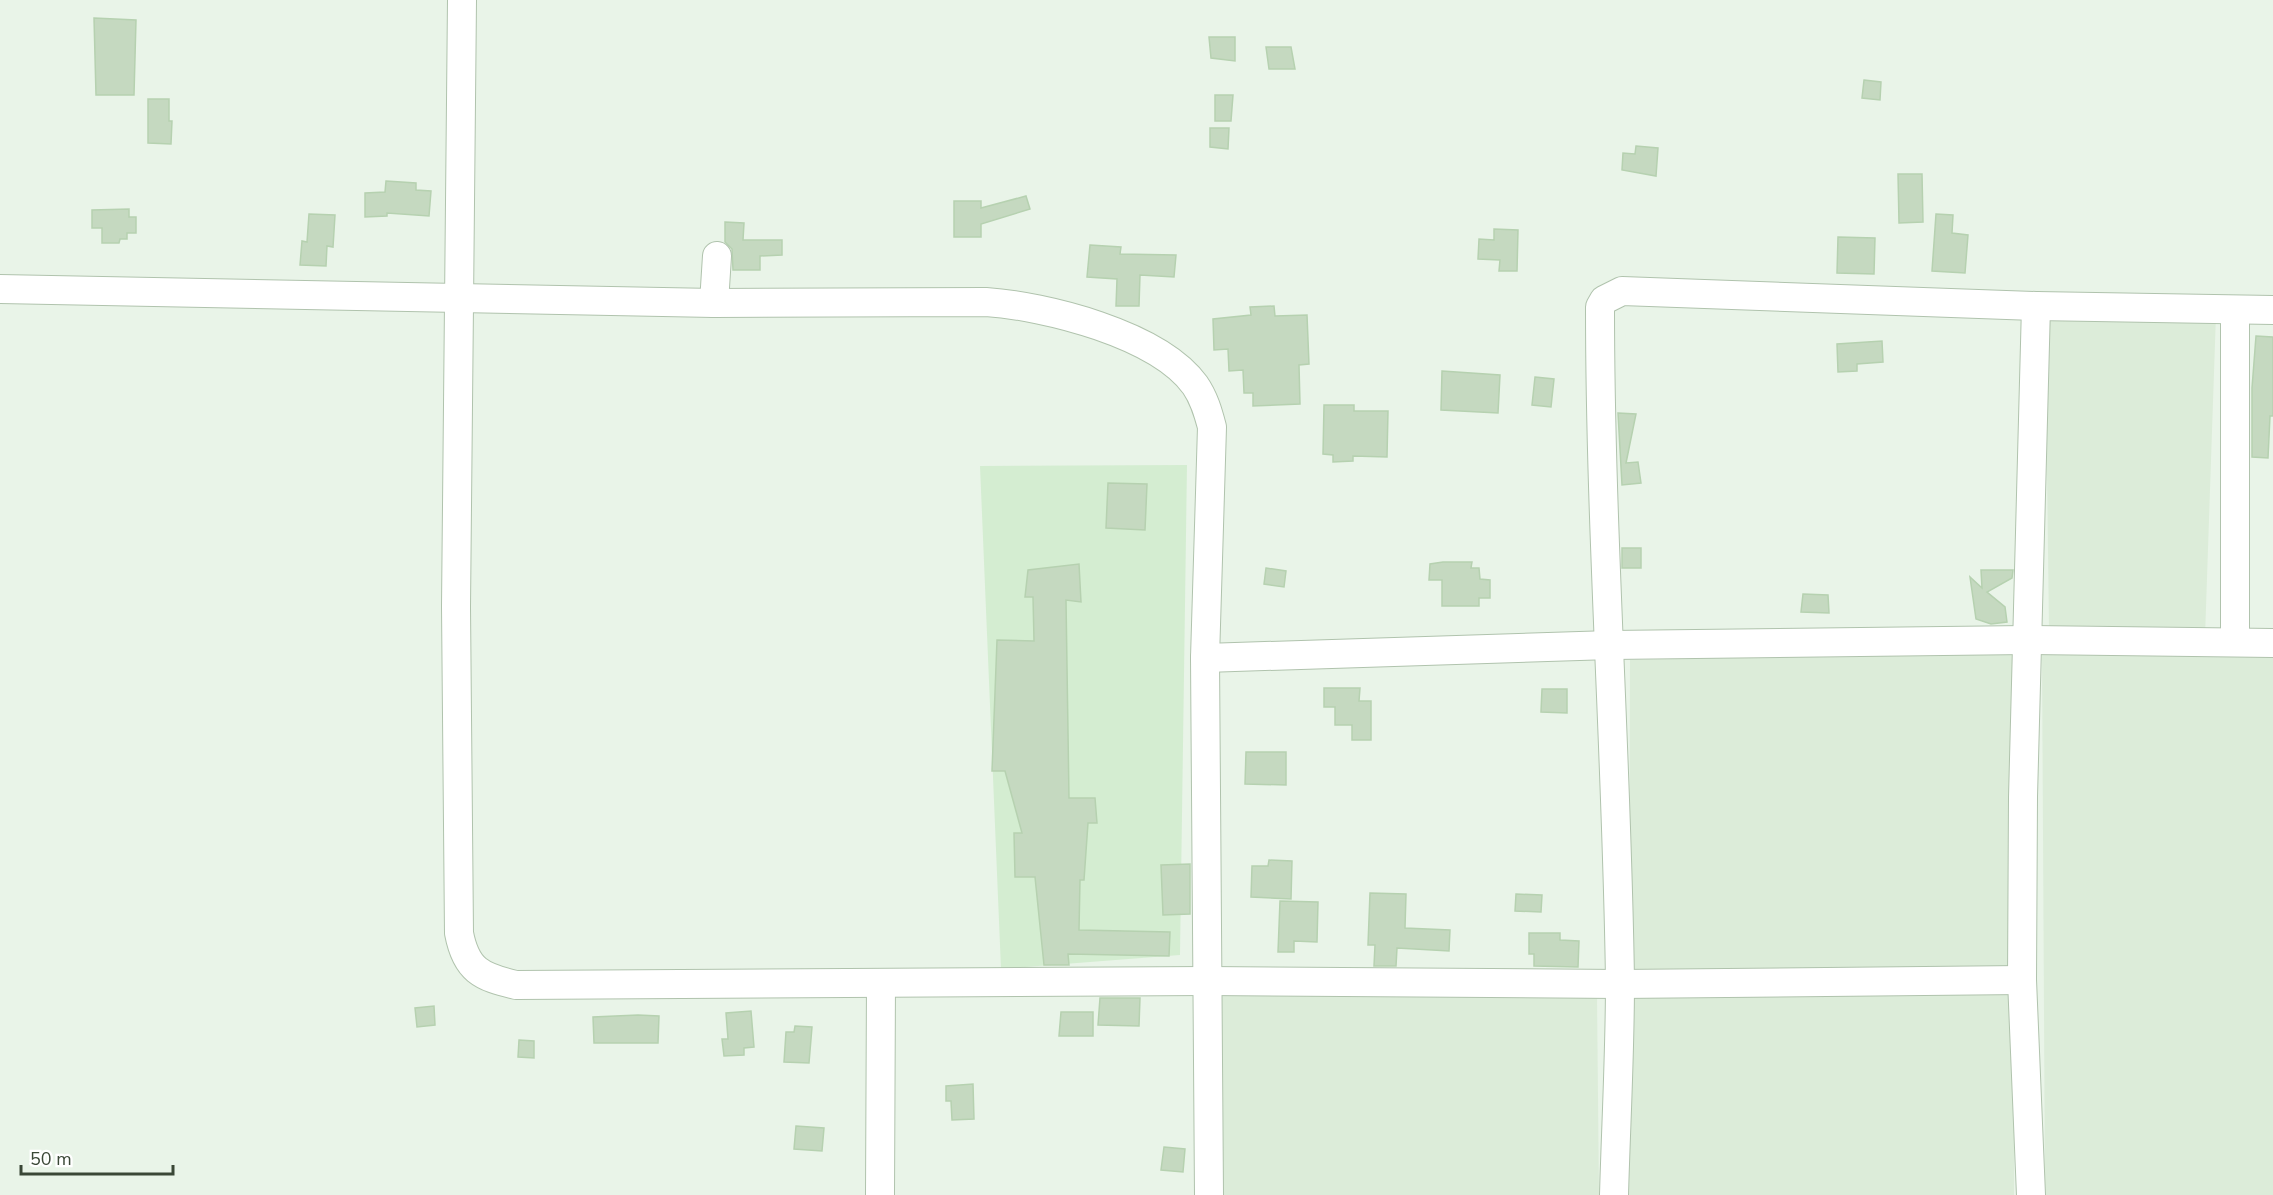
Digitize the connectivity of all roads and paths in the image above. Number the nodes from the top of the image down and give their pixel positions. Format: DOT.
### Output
graph roads {
  1 [pos="462,0"];
  2 [pos="717,256"];
  3 [pos="0,289"];
  4 [pos="459,296"];
  5 [pos="714,303"];
  6 [pos="2036,306"];
  7 [pos="2235,310"];
  8 [pos="2273,310"];
  9 [pos="2026,640"];
  10 [pos="2235,641"];
  11 [pos="2273,643"];
  12 [pos="1611,645"];
  13 [pos="1205,657"];
  14 [pos="2022,980"];
  15 [pos="1208,981"];
  16 [pos="880,984"];
  17 [pos="1620,984"];
  18 [pos="880,1195"];
  19 [pos="1209,1195"];
  20 [pos="1614,1195"];
  21 [pos="2031,1195"];
  1 -- 4 [label="street"];
  2 -- 5 [label="street"];
  3 -- 4 [label="street"];
  4 -- 5 [label="street"];
  4 -- 16 [label="street"];
  5 -- 13 [label="street"];
  6 -- 7 [label="street"];
  6 -- 9 [label="street"];
  6 -- 12 [label="street"];
  7 -- 8 [label="street"];
  7 -- 10 [label="street"];
  9 -- 10 [label="street"];
  9 -- 12 [label="street"];
  9 -- 14 [label="street"];
  10 -- 11 [label="street"];
  12 -- 13 [label="street"];
  12 -- 17 [label="street"];
  13 -- 15 [label="street"];
  14 -- 17 [label="street"];
  14 -- 21 [label="street"];
  15 -- 16 [label="street"];
  15 -- 17 [label="street"];
  15 -- 19 [label="street"];
  16 -- 18 [label="street"];
  17 -- 20 [label="street"];
}
